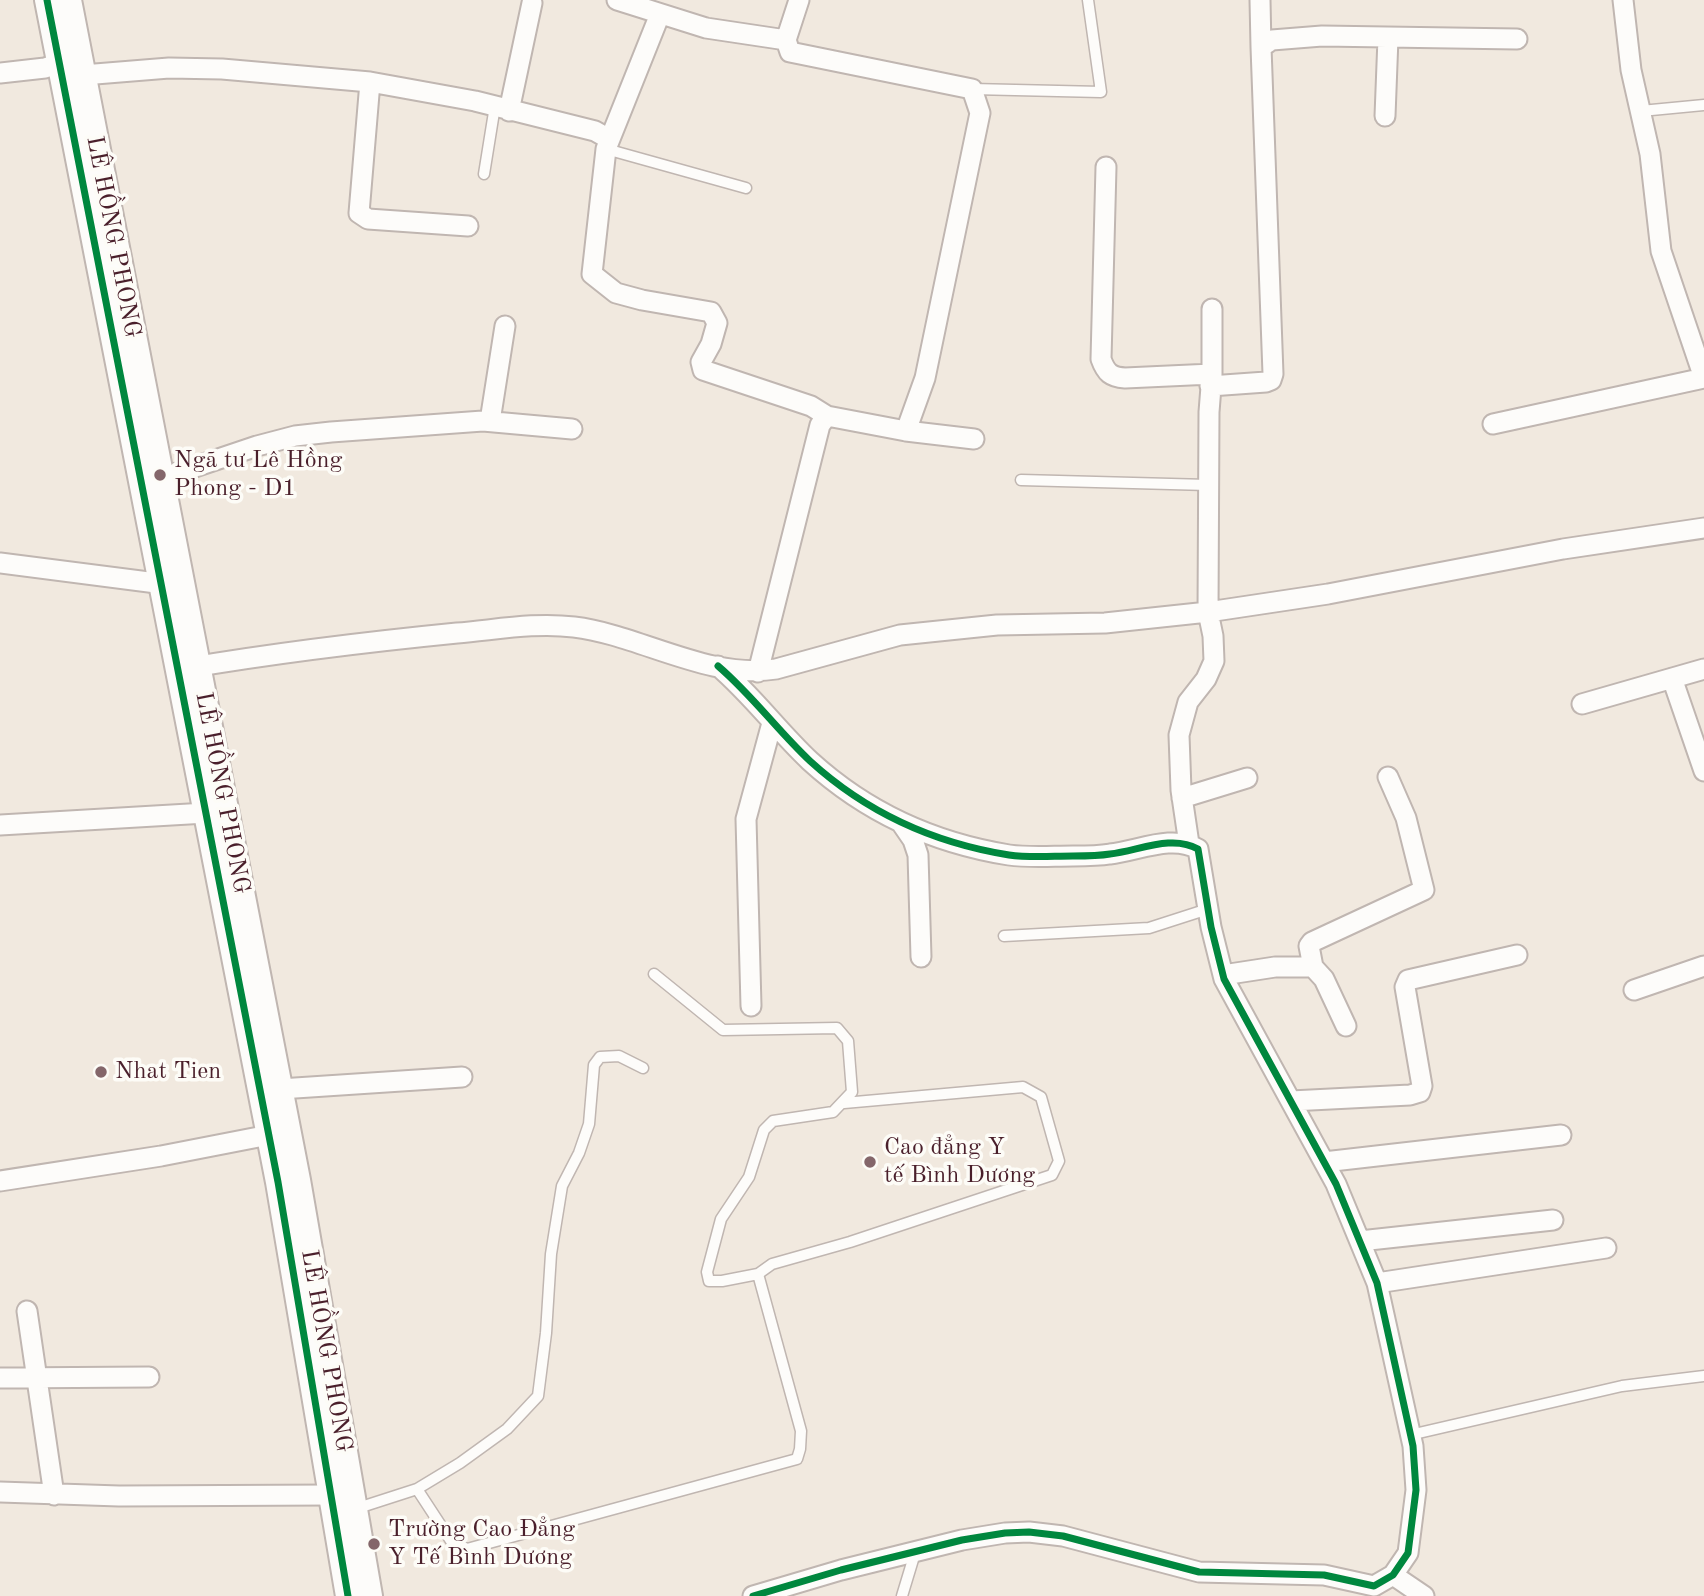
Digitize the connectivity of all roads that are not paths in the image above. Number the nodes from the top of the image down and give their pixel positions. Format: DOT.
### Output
graph roads {
  1 [pos="47,0"];
  2 [pos="69,0"];
  3 [pos="617,0"];
  4 [pos="799,0"];
  5 [pos="1088,0"];
  6 [pos="1260,0"];
  7 [pos="1623,0"];
  8 [pos="532,3"];
  9 [pos="660,14"];
  10 [pos="1388,38"];
  11 [pos="1517,39"];
  12 [pos="786,40"];
  13 [pos="1261,47"];
  14 [pos="60,63"];
  15 [pos="0,73"];
  16 [pos="83,75"];
  17 [pos="370,82"];
  18 [pos="972,89"];
  19 [pos="1704,105"];
  20 [pos="502,108"];
  21 [pos="1641,111"];
  22 [pos="1385,116"];
  23 [pos="608,144"];
  24 [pos="1107,167"];
  25 [pos="484,174"];
  26 [pos="746,188"];
  27 [pos="468,226"];
  28 [pos="1212,309"];
  29 [pos="505,326"];
  30 [pos="1704,378"];
  31 [pos="1211,380"];
  32 [pos="827,416"];
  33 [pos="490,421"];
  34 [pos="1493,424"];
  35 [pos="572,429"];
  36 [pos="906,430"];
  37 [pos="974,439"];
  38 [pos="162,478"];
  39 [pos="1021,480"];
  40 [pos="1208,485"];
  41 [pos="1704,528"];
  42 [pos="0,563"];
  43 [pos="172,585"];
  44 [pos="1208,612"];
  45 [pos="718,666"];
  46 [pos="188,668"];
  47 [pos="1704,669"];
  48 [pos="758,672"];
  49 [pos="1672,678"];
  50 [pos="1582,704"];
  51 [pos="772,723"];
  52 [pos="1704,771"];
  53 [pos="1388,777"];
  54 [pos="1247,778"];
  55 [pos="1182,798"];
  56 [pos="206,813"];
  57 [pos="902,824"];
  58 [pos="0,825"];
  59 [pos="1189,844"];
  60 [pos="1208,909"];
  61 [pos="1004,936"];
  62 [pos="1517,955"];
  63 [pos="921,957"];
  64 [pos="1704,966"];
  65 [pos="1313,967"];
  66 [pos="654,974"];
  67 [pos="1223,975"];
  68 [pos="1634,990"];
  69 [pos="751,1006"];
  70 [pos="1346,1026"];
  71 [pos="643,1068"];
  72 [pos="463,1077"];
  73 [pos="280,1088"];
  74 [pos="1291,1101"];
  75 [pos="844,1104"];
  76 [pos="279,1133"];
  77 [pos="1561,1135"];
  78 [pos="1324,1162"];
  79 [pos="0,1181"];
  80 [pos="1553,1220"];
  81 [pos="1360,1241"];
  82 [pos="1606,1248"];
  83 [pos="758,1274"];
  84 [pos="1377,1283"];
  85 [pos="27,1311"];
  86 [pos="1704,1376"];
  87 [pos="149,1377"];
  88 [pos="0,1378"];
  89 [pos="37,1379"];
  90 [pos="1410,1435"];
  91 [pos="417,1489"];
  92 [pos="0,1492"];
  93 [pos="54,1494"];
  94 [pos="331,1495"];
  95 [pos="355,1510"];
  96 [pos="915,1552"];
  97 [pos="1390,1584"];
  98 [pos="348,1596"];
  99 [pos="370,1596"];
  100 [pos="753,1596"];
  101 [pos="902,1596"];
  102 [pos="1424,1596"];
  1 -- 14 [label="street, LÊ HỒNG PHONG"];
  2 -- 16 [label="street, LÊ HỒNG PHONG"];
  3 -- 9 [label="street"];
  4 -- 12 [label="street"];
  5 -- 18 [label="lane"];
  6 -- 13 [label="street"];
  7 -- 21 [label="street"];
  8 -- 20 [label="street"];
  9 -- 12 [label="street"];
  9 -- 23 [label="street"];
  10 -- 11 [label="street"];
  10 -- 13 [label="street"];
  10 -- 22 [label="street"];
  12 -- 18 [label="street"];
  13 -- 31 [label="street"];
  14 -- 15 [label="street"];
  14 -- 43 [label="street, LÊ HỒNG PHONG"];
  16 -- 17 [label="street"];
  16 -- 38 [label="street, LÊ HỒNG PHONG"];
  17 -- 20 [label="street"];
  17 -- 27 [label="street"];
  18 -- 36 [label="street"];
  19 -- 21 [label="lane"];
  20 -- 23 [label="street"];
  20 -- 25 [label="lane"];
  21 -- 30 [label="street"];
  23 -- 26 [label="lane"];
  23 -- 32 [label="street"];
  24 -- 31 [label="street"];
  28 -- 31 [label="street"];
  29 -- 33 [label="street"];
  30 -- 34 [label="street"];
  31 -- 40 [label="street"];
  32 -- 36 [label="street"];
  32 -- 48 [label="street"];
  33 -- 35 [label="street"];
  33 -- 38 [label="street"];
  36 -- 37 [label="street"];
  38 -- 43 [label="street, LÊ HỒNG PHONG"];
  39 -- 40 [label="lane"];
  40 -- 44 [label="street"];
  41 -- 44 [label="street"];
  42 -- 43 [label="street"];
  43 -- 46 [label="street, LÊ HỒNG PHONG"];
  44 -- 48 [label="street"];
  44 -- 55 [label="street"];
  45 -- 46 [label="street"];
  45 -- 48 [label="street"];
  45 -- 51 [label="street"];
  46 -- 56 [label="street, LÊ HỒNG PHONG"];
  46 -- 73 [label="street, LÊ HỒNG PHONG"];
  47 -- 49 [label="street"];
  49 -- 50 [label="street"];
  49 -- 52 [label="street"];
  51 -- 57 [label="street"];
  51 -- 69 [label="street"];
  53 -- 65 [label="street"];
  54 -- 55 [label="street"];
  55 -- 59 [label="street"];
  56 -- 58 [label="street"];
  56 -- 76 [label="street, LÊ HỒNG PHONG"];
  57 -- 59 [label="street"];
  57 -- 63 [label="street"];
  59 -- 60 [label="street"];
  60 -- 61 [label="lane"];
  60 -- 67 [label="street"];
  62 -- 74 [label="street"];
  64 -- 68 [label="street"];
  65 -- 67 [label="street"];
  65 -- 70 [label="street"];
  66 -- 75 [label="lane"];
  67 -- 74 [label="street"];
  71 -- 91 [label="lane"];
  72 -- 73 [label="street"];
  73 -- 76 [label="street, LÊ HỒNG PHONG"];
  74 -- 78 [label="street"];
  75 -- 83 [label="lane"];
  75 -- 83 [label="lane"];
  76 -- 79 [label="street"];
  76 -- 94 [label="street, LÊ HỒNG PHONG"];
  76 -- 95 [label="street, LÊ HỒNG PHONG"];
  77 -- 78 [label="street"];
  78 -- 81 [label="street"];
  80 -- 81 [label="street"];
  81 -- 84 [label="street"];
  82 -- 84 [label="street"];
  83 -- 91 [label="lane"];
  84 -- 90 [label="street"];
  85 -- 89 [label="street"];
  86 -- 90 [label="lane"];
  87 -- 89 [label="street"];
  88 -- 89 [label="street"];
  89 -- 93 [label="street"];
  90 -- 97 [label="street"];
  91 -- 95 [label="lane"];
  92 -- 93 [label="street"];
  93 -- 94 [label="street"];
  94 -- 98 [label="street, LÊ HỒNG PHONG"];
  95 -- 99 [label="street, LÊ HỒNG PHONG"];
  96 -- 97 [label="street"];
  96 -- 100 [label="street"];
  96 -- 101 [label="lane"];
  97 -- 102 [label="street"];
}
